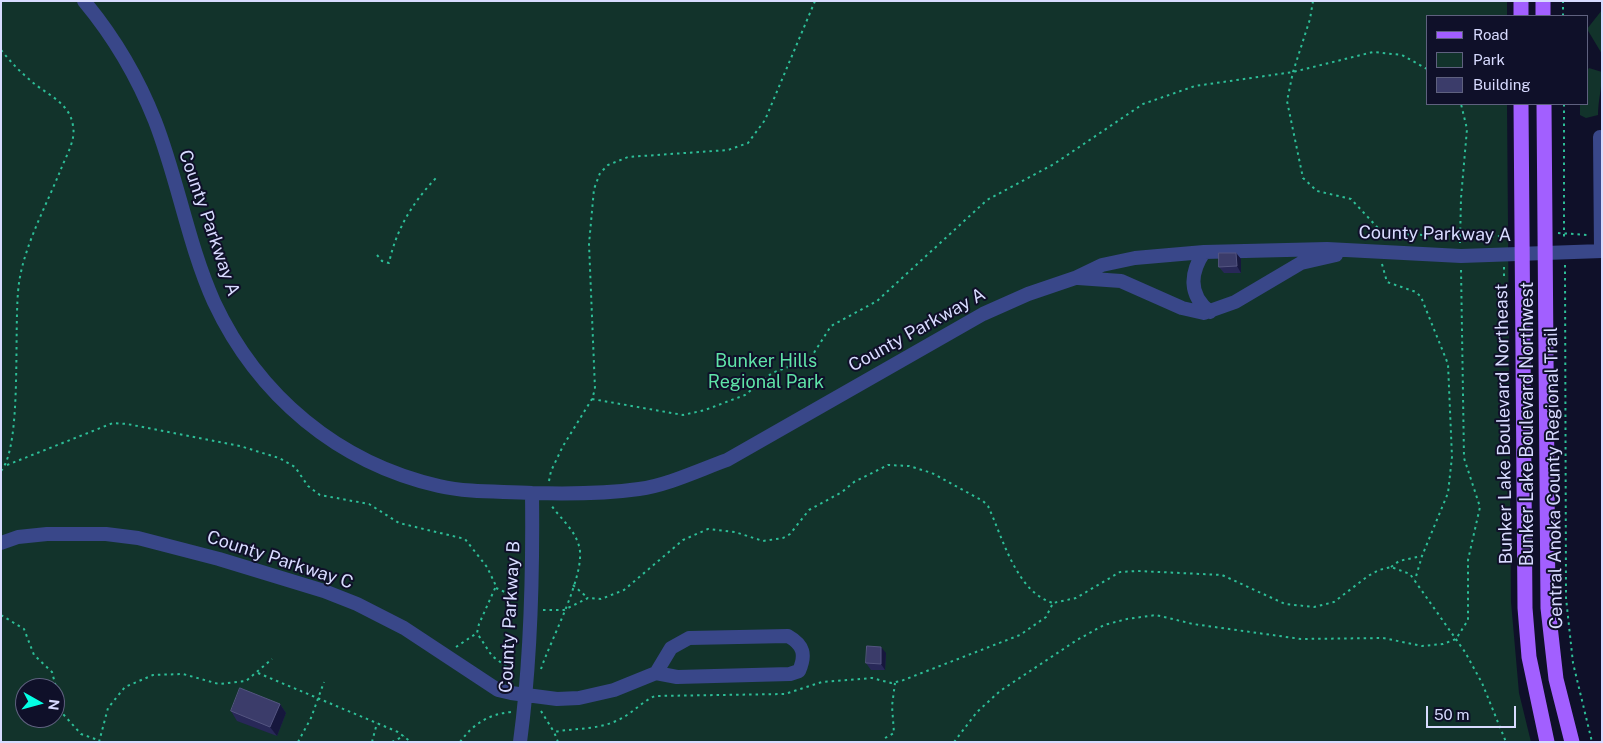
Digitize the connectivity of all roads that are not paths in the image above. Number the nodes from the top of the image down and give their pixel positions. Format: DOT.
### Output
graph roads {
  1 [pos="84,1"];
  2 [pos="1521,1"];
  3 [pos="1544,1"];
  4 [pos="1521,15"];
  5 [pos="1544,15"];
  6 [pos="1521,105"];
  7 [pos="1544,105"];
  8 [pos="1600,138"];
  9 [pos="1601,237"];
  10 [pos="1349,251"];
  11 [pos="1601,251"];
  12 [pos="1204,252"];
  13 [pos="1521,253"];
  14 [pos="1545,253"];
  15 [pos="1075,278"];
  16 [pos="1210,312"];
  17 [pos="532,493"];
  18 [pos="1,543"];
  19 [pos="656,673"];
  20 [pos="525,695"];
  21 [pos="520,742"];
  22 [pos="1546,742"];
  23 [pos="1572,742"];
  1 -- 17 [label="street, County Parkway A"];
  2 -- 4 [label="main road"];
  3 -- 5 [label="main road"];
  6 -- 13 [label="main road, Bunker Lake Boulevard Northeast"];
  7 -- 14 [label="main road, Bunker Lake Boulevard Northwest"];
  8 -- 9 [label="street"];
  9 -- 11 [label="street"];
  10 -- 12 [label="street, County Parkway A"];
  10 -- 13 [label="street, County Parkway A"];
  10 -- 16 [label="street, County Parkway A"];
  11 -- 14 [label="street, County Parkway A"];
  12 -- 15 [label="street, County Parkway A"];
  12 -- 16 [label="street"];
  13 -- 14 [label="street, County Parkway A"];
  13 -- 22 [label="main road, Bunker Lake Boulevard Northeast"];
  14 -- 23 [label="main road, Bunker Lake Boulevard Northwest"];
  15 -- 16 [label="street, County Parkway A"];
  15 -- 17 [label="street, County Parkway A"];
  17 -- 20 [label="street, County Parkway B"];
  18 -- 20 [label="street, County Parkway C"];
  19 -- 19 [label="street"];
  19 -- 20 [label="street, County Parkway C"];
  20 -- 21 [label="street, County Parkway B"];
}
